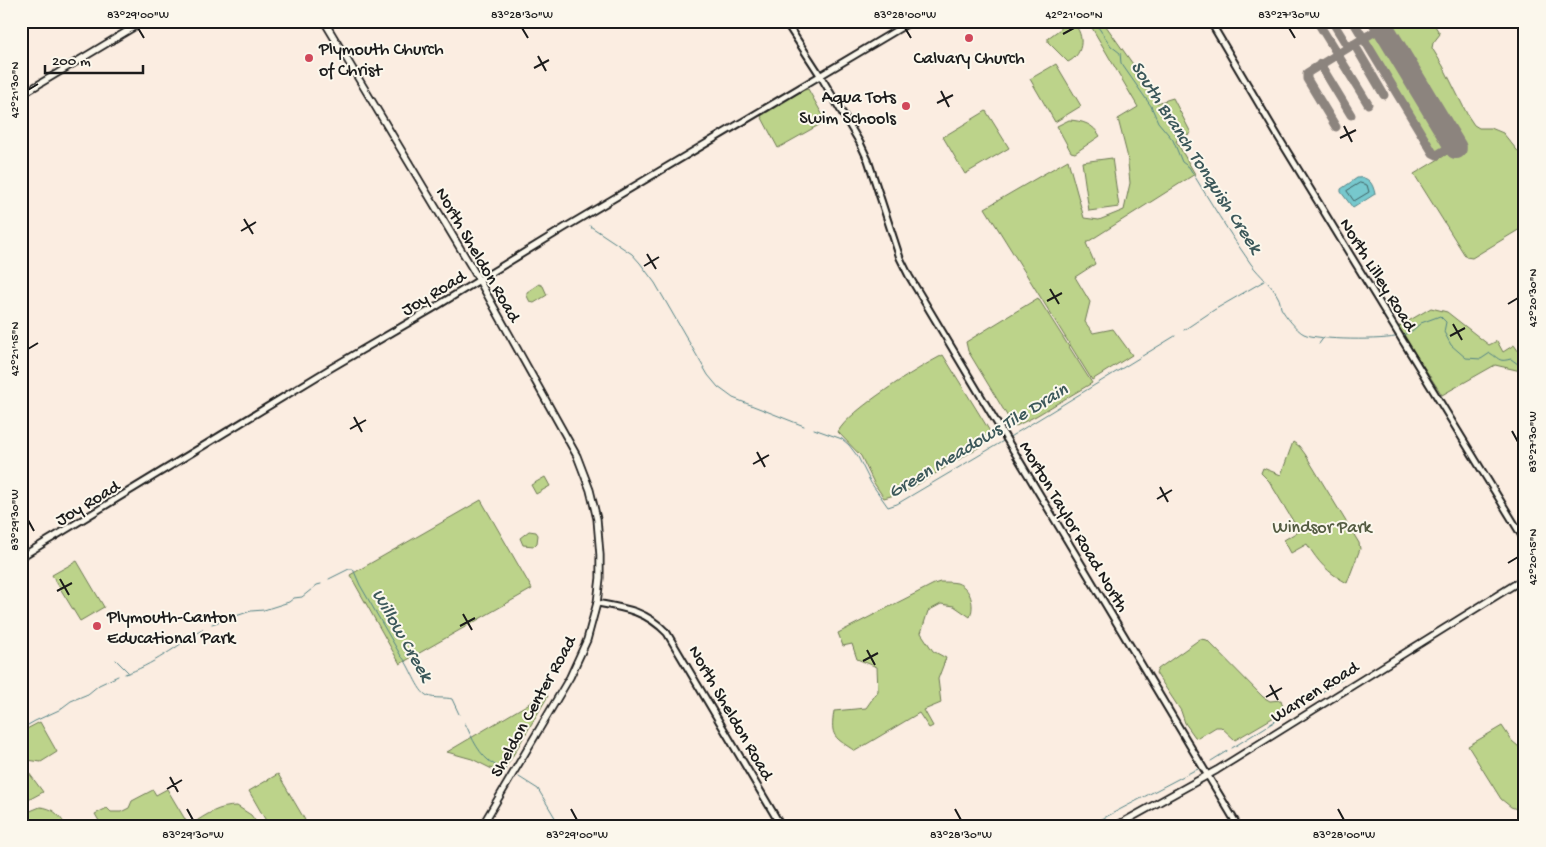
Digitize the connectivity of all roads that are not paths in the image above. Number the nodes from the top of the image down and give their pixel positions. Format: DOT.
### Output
graph roads {
  1 [pos="144,21"];
  2 [pos="324,21"];
  3 [pos="785,21"];
  4 [pos="912,21"];
  5 [pos="1210,21"];
  6 [pos="820,75"];
  7 [pos="21,96"];
  8 [pos="478,281"];
  9 [pos="594,507"];
  10 [pos="1525,541"];
  11 [pos="21,557"];
  12 [pos="1525,578"];
  13 [pos="596,603"];
  14 [pos="1208,775"];
  15 [pos="482,826"];
  16 [pos="781,826"];
  17 [pos="1116,826"];
  18 [pos="1238,826"];
  1 -- 7 [label="main road"];
  2 -- 8 [label="main road, North Sheldon Road"];
  3 -- 6 [label="street, Morton Taylor Road North"];
  4 -- 6 [label="street, Joy Road"];
  5 -- 10 [label="street, North Lilley Road"];
  6 -- 8 [label="street, Joy Road"];
  6 -- 14 [label="street, Morton Taylor Road North"];
  8 -- 9 [label="main road, North Sheldon Road"];
  8 -- 11 [label="street, Joy Road"];
  9 -- 13 [label="main road, Sheldon Center Road"];
  12 -- 14 [label="main road, Warren Road"];
  13 -- 15 [label="main road, Sheldon Center Road"];
  13 -- 16 [label="street, North Sheldon Road"];
  14 -- 17 [label="main road, Warren Road"];
  14 -- 18 [label="street, Morton Taylor Road North"];
}
